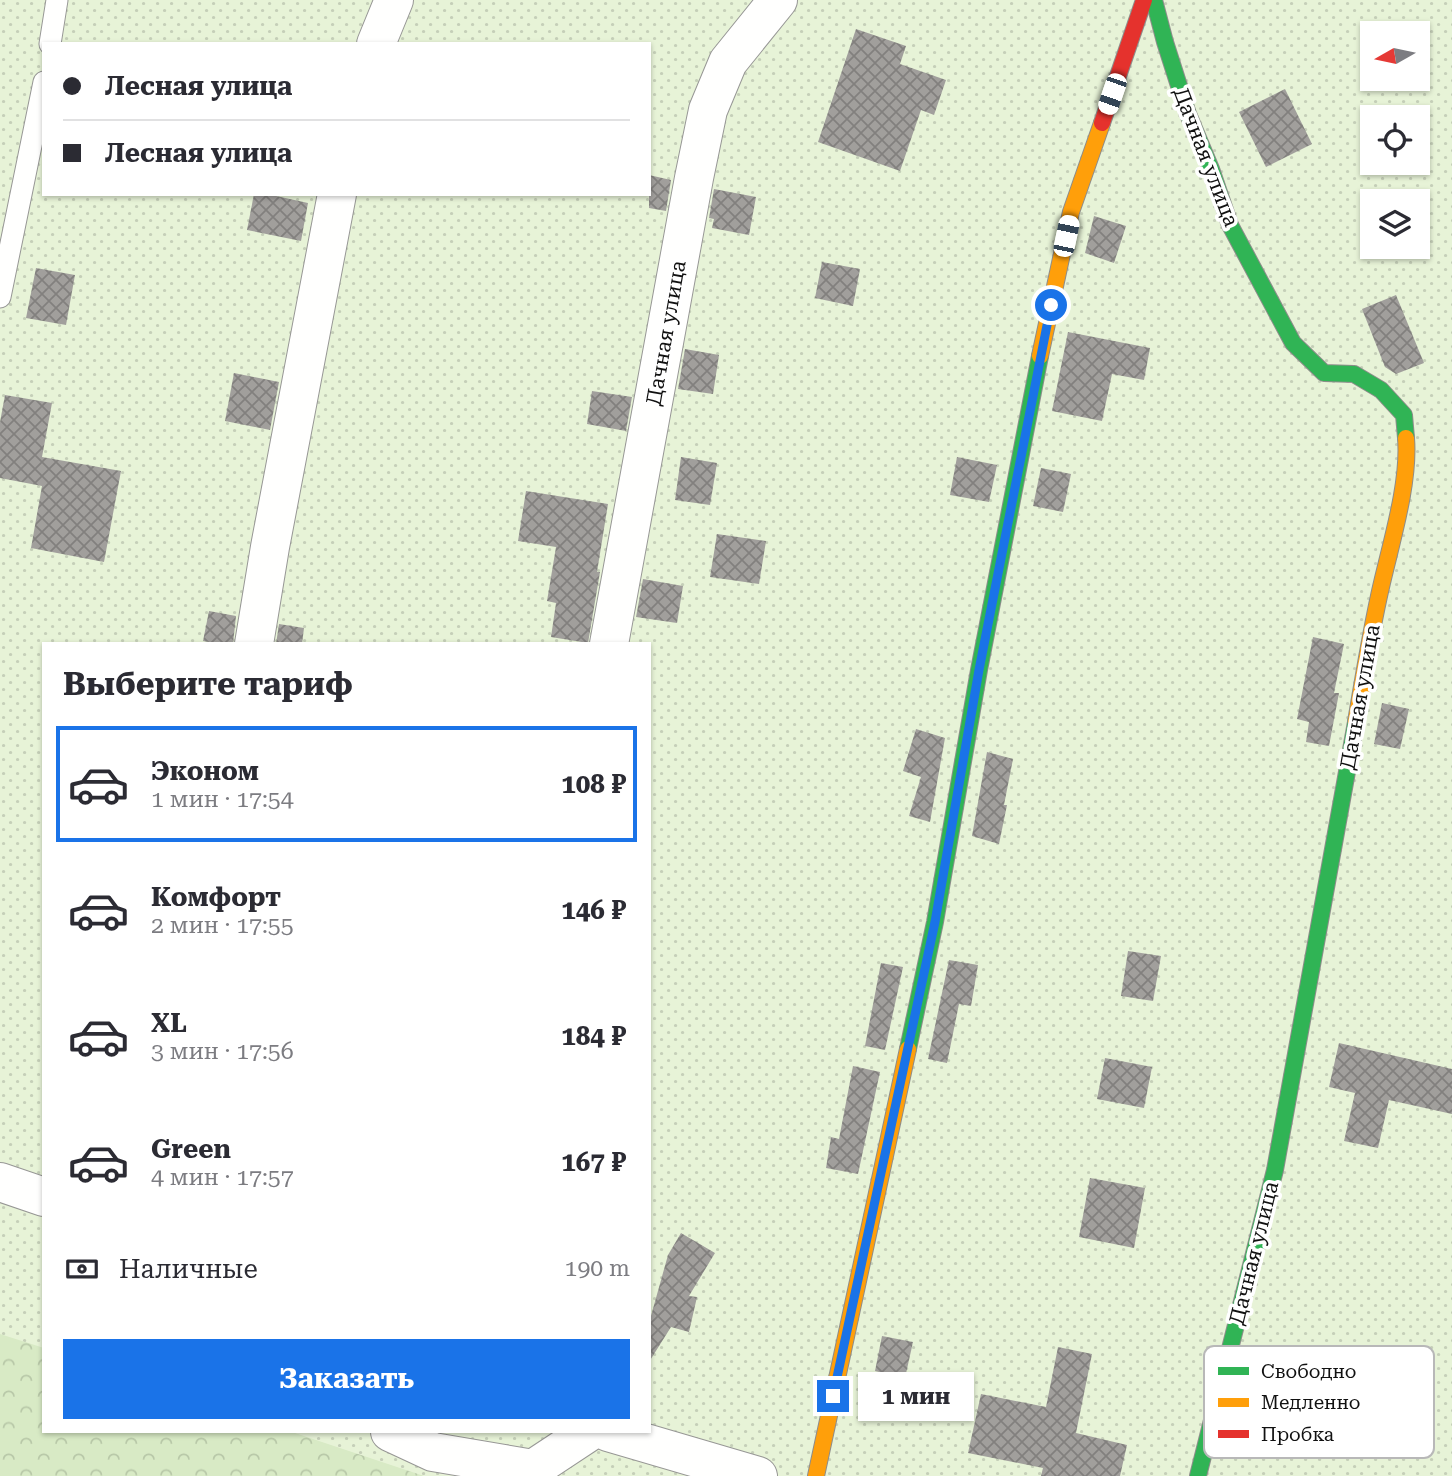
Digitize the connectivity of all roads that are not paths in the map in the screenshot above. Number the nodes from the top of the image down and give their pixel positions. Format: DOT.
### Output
graph roads {
  1 [pos="57,0"];
  2 [pos="394,0"];
  3 [pos="778,0"];
  4 [pos="1144,0"];
  5 [pos="1154,0"];
  6 [pos="50,42"];
  7 [pos="377,42"];
  8 [pos="42,92"];
  9 [pos="337,196"];
  10 [pos="0,298"];
  11 [pos="254,642"];
  12 [pos="610,642"];
  13 [pos="0,1182"];
  14 [pos="42,1196"];
  15 [pos="1231,1346"];
  16 [pos="392,1433"];
  17 [pos="587,1433"];
  18 [pos="611,1433"];
  19 [pos="1204,1452"];
  20 [pos="758,1476"];
  21 [pos="816,1476"];
  22 [pos="1198,1476"];
  1 -- 6 [label="lane"];
  2 -- 7 [label="street"];
  3 -- 12 [label="street, Дачная улица"];
  4 -- 21 [label="street"];
  5 -- 15 [label="street, Дачная улица"];
  8 -- 10 [label="lane"];
  9 -- 11 [label="street"];
  13 -- 14 [label="street"];
  16 -- 17 [label="street"];
  18 -- 20 [label="street"];
  19 -- 22 [label="street, Дачная улица"];
}
